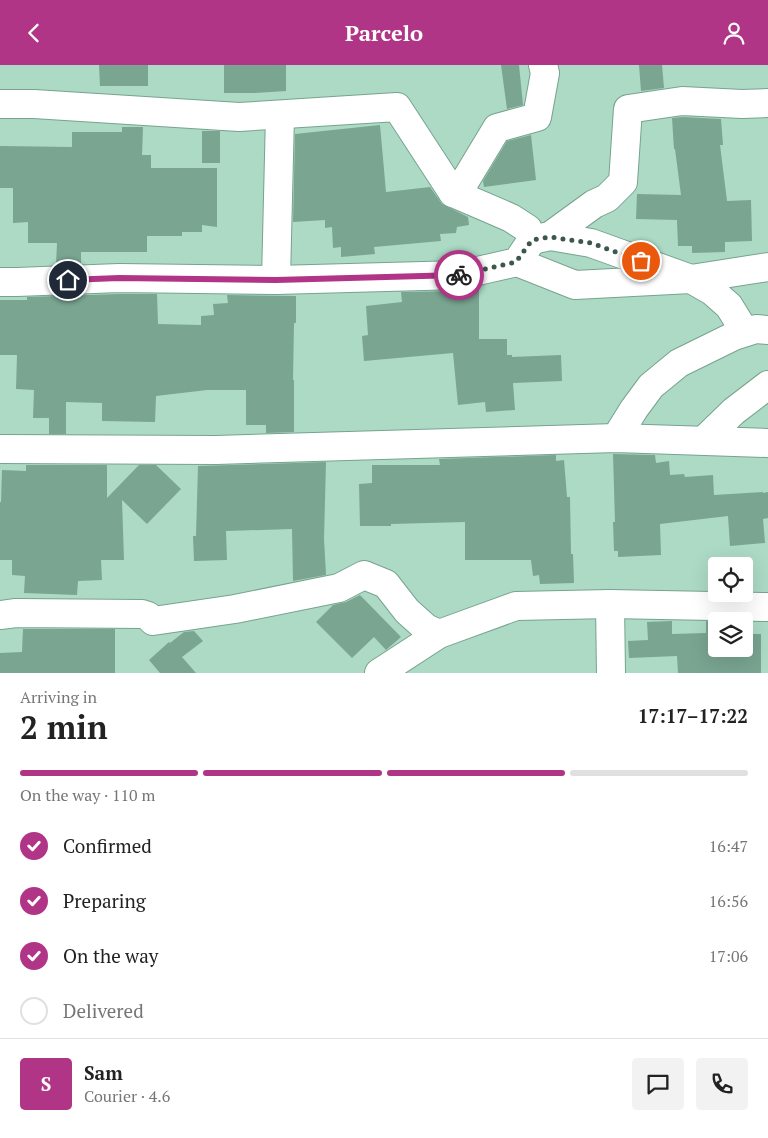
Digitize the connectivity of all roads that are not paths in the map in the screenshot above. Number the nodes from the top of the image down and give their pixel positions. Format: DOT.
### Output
graph roads {
  1 [pos="543,65"];
  2 [pos="768,103"];
  3 [pos="0,104"];
  4 [pos="280,115"];
  5 [pos="453,193"];
  6 [pos="541,238"];
  7 [pos="516,262"];
  8 [pos="768,267"];
  9 [pos="691,279"];
  10 [pos="276,280"];
  11 [pos="0,282"];
  12 [pos="757,331"];
  13 [pos="768,385"];
  14 [pos="616,438"];
  15 [pos="704,441"];
  16 [pos="768,443"];
  17 [pos="0,449"];
  18 [pos="610,604"];
  19 [pos="768,607"];
  20 [pos="0,615"];
  21 [pos="440,634"];
  22 [pos="379,673"];
  23 [pos="612,673"];
  1 -- 5 [label="street"];
  2 -- 6 [label="street"];
  3 -- 4 [label="street"];
  4 -- 5 [label="street"];
  4 -- 10 [label="street"];
  5 -- 6 [label="street"];
  6 -- 7 [label="street"];
  6 -- 9 [label="street"];
  7 -- 9 [label="street"];
  7 -- 10 [label="street"];
  8 -- 9 [label="street"];
  9 -- 12 [label="street"];
  10 -- 11 [label="street"];
  12 -- 14 [label="street"];
  13 -- 15 [label="street"];
  14 -- 15 [label="street"];
  14 -- 17 [label="street"];
  15 -- 16 [label="street"];
  18 -- 19 [label="street"];
  18 -- 21 [label="street"];
  18 -- 23 [label="street"];
  20 -- 21 [label="street"];
  21 -- 22 [label="street"];
}
